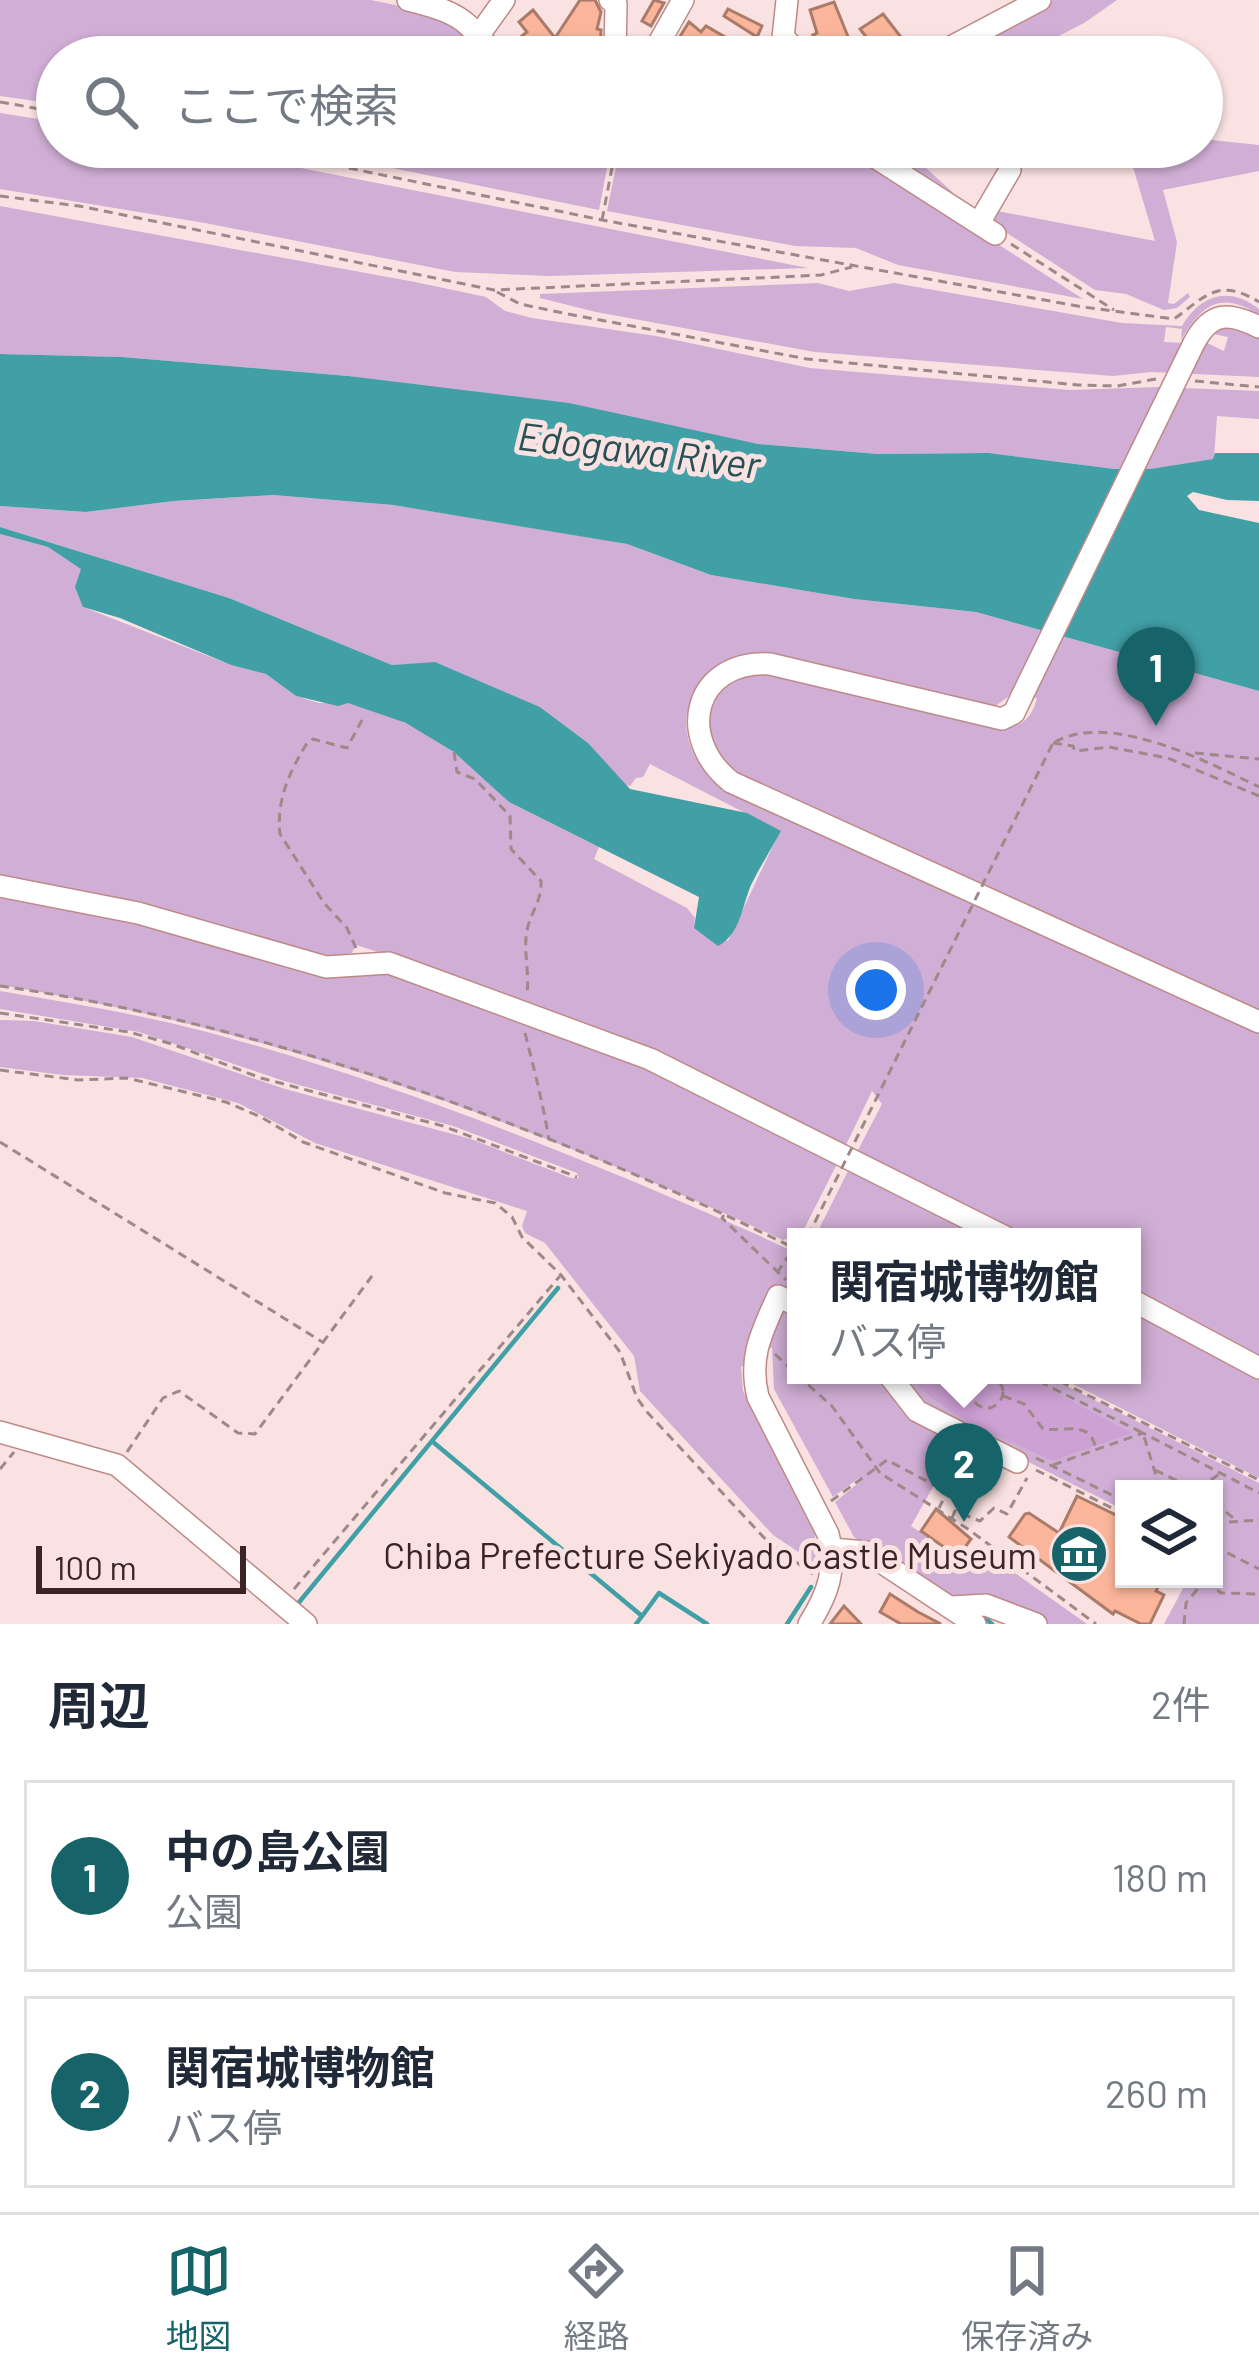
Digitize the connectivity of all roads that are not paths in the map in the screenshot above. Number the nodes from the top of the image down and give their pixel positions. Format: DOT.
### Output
graph roads {
  1 [pos="408,0"];
  2 [pos="504,0"];
  3 [pos="610,0"];
  4 [pos="683,0"];
  5 [pos="788,0"];
  6 [pos="1040,0"];
  7 [pos="479,35"];
  8 [pos="615,36"];
  9 [pos="663,36"];
  10 [pos="785,36"];
  11 [pos="972,36"];
  12 [pos="892,168"];
  13 [pos="1010,170"];
  14 [pos="1259,327"];
  15 [pos="0,886"];
  16 [pos="1259,1022"];
  17 [pos="987,1228"];
  18 [pos="787,1299"];
  19 [pos="1141,1305"];
  20 [pos="1259,1368"];
  21 [pos="896,1384"];
  22 [pos="0,1432"];
  23 [pos="1023,1470"];
  24 [pos="832,1550"];
  25 [pos="952,1607"];
  26 [pos="306,1624"];
  27 [pos="809,1624"];
  28 [pos="975,1624"];
  29 [pos="1036,1624"];
  1 -- 7 [label="street"];
  2 -- 7 [label="street"];
  3 -- 8 [label="street"];
  4 -- 9 [label="street"];
  5 -- 10 [label="street"];
  6 -- 11 [label="street"];
  12 -- 13 [label="street"];
  14 -- 16 [label="street, bridge"];
  15 -- 17 [label="street"];
  18 -- 24 [label="street"];
  19 -- 20 [label="street"];
  21 -- 23 [label="street"];
  22 -- 26 [label="street"];
  24 -- 25 [label="street"];
  24 -- 27 [label="street"];
  25 -- 28 [label="street"];
  25 -- 29 [label="street"];
}
